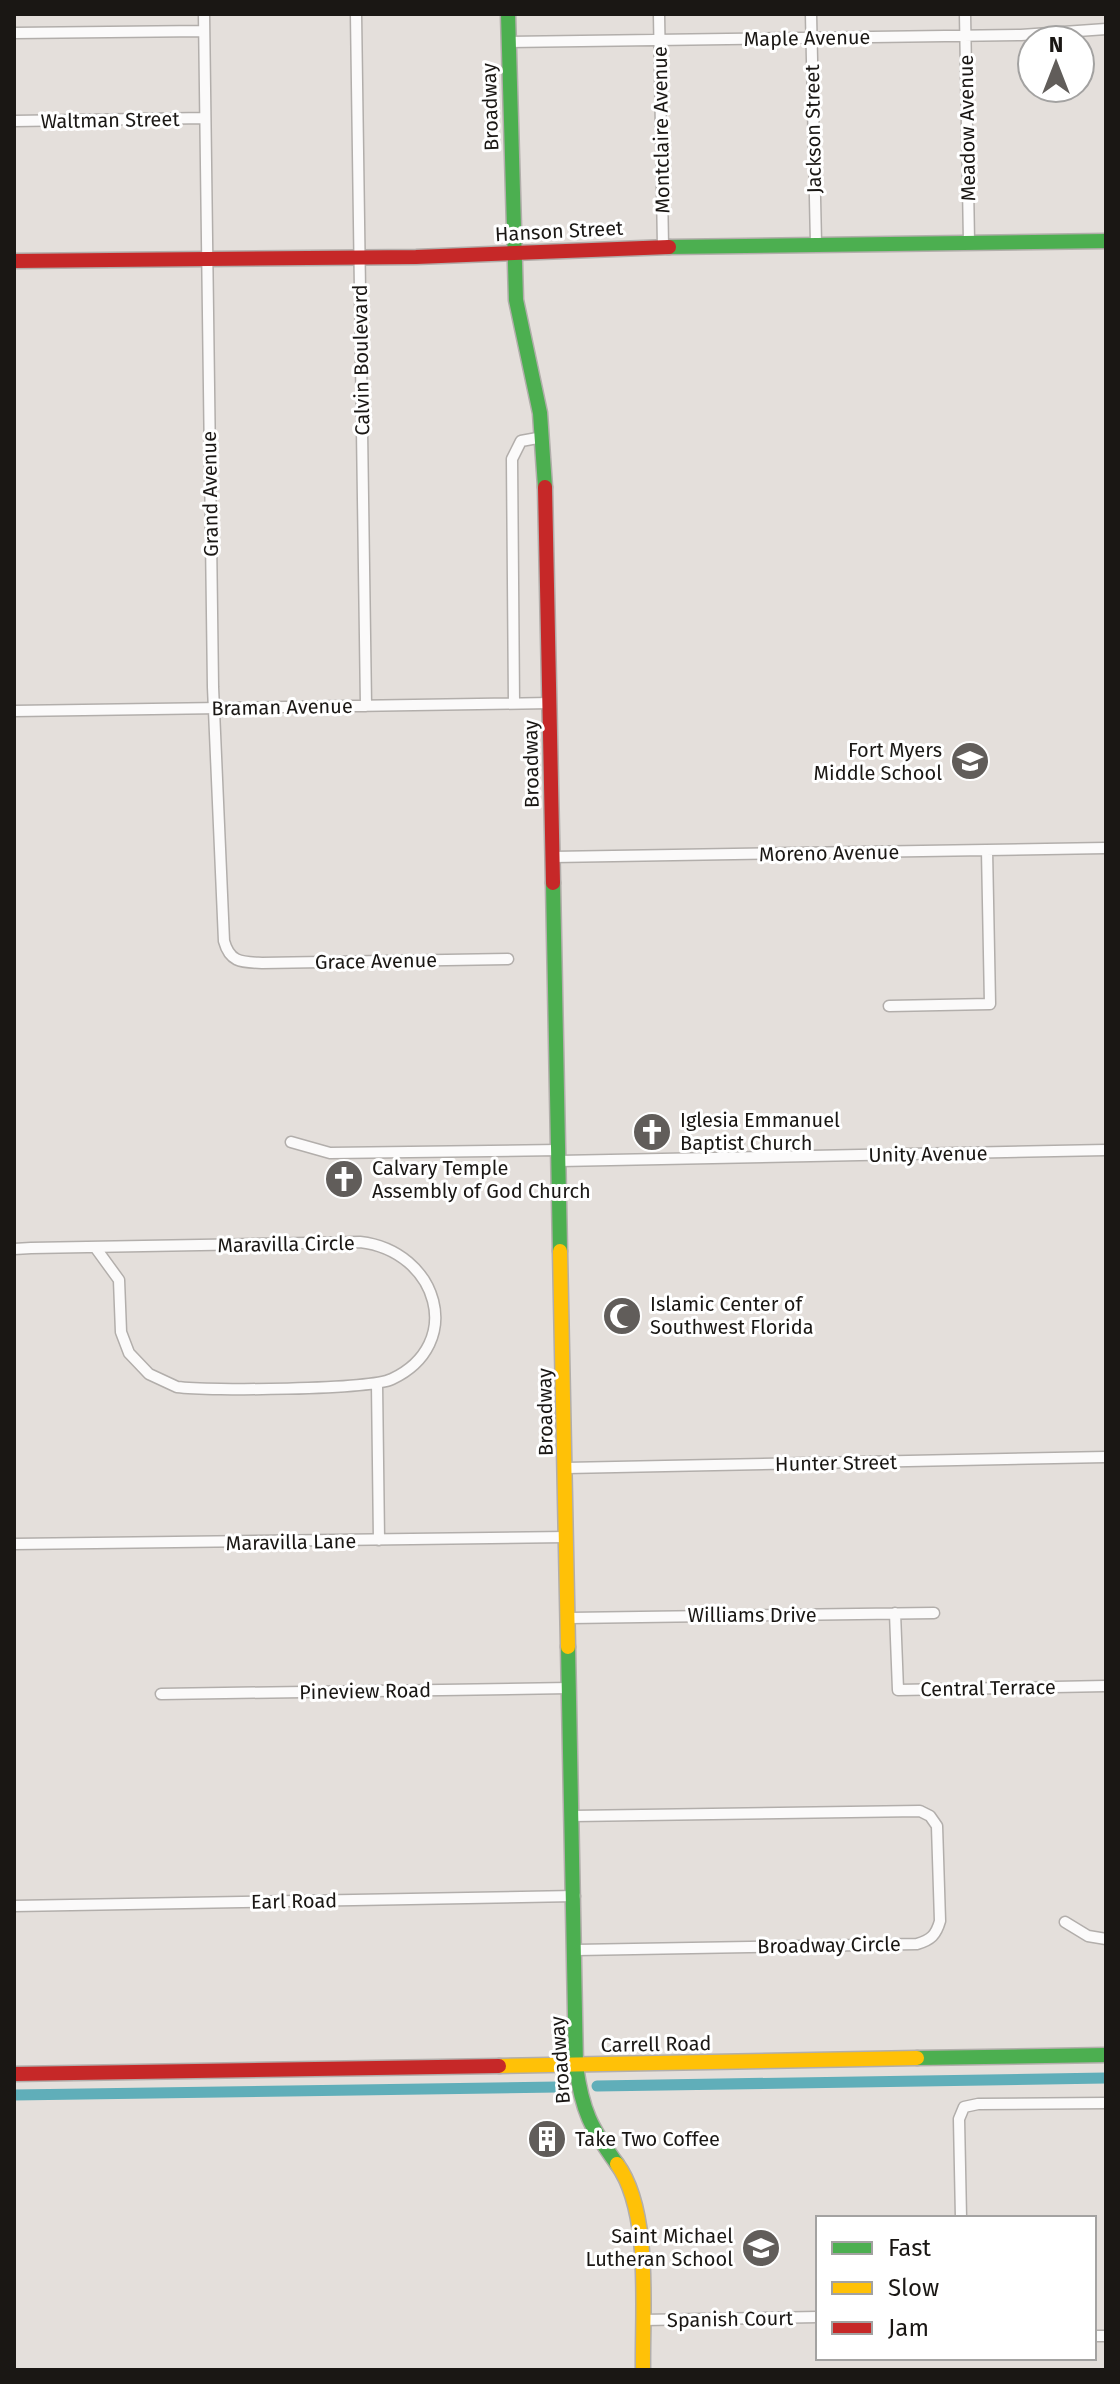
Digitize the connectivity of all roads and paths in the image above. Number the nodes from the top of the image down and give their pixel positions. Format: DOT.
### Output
graph roads {
  1 [pos="204,14"];
  2 [pos="356,14"];
  3 [pos="508,14"];
  4 [pos="659,14"];
  5 [pos="811,14"];
  6 [pos="965,14"];
  7 [pos="1106,29"];
  8 [pos="204,31"];
  9 [pos="14,33"];
  10 [pos="965,35"];
  11 [pos="812,38"];
  12 [pos="659,40"];
  13 [pos="508,42"];
  14 [pos="205,118"];
  15 [pos="14,121"];
  16 [pos="1106,241"];
  17 [pos="969,242"];
  18 [pos="816,244"];
  19 [pos="663,247"];
  20 [pos="515,253"];
  21 [pos="359,257"];
  22 [pos="207,259"];
  23 [pos="14,261"];
  24 [pos="543,437"];
  25 [pos="514,703"];
  26 [pos="550,703"];
  27 [pos="366,706"];
  28 [pos="214,708"];
  29 [pos="14,711"];
  30 [pos="1106,848"];
  31 [pos="987,850"];
  32 [pos="553,857"];
  33 [pos="508,959"];
  34 [pos="245,962"];
  35 [pos="889,1006"];
  36 [pos="291,1142"];
  37 [pos="1106,1150"];
  38 [pos="559,1156"];
  39 [pos="95,1247"];
  40 [pos="14,1249"];
  41 [pos="377,1384"];
  42 [pos="1106,1457"];
  43 [pos="566,1468"];
  44 [pos="567,1537"];
  45 [pos="379,1540"];
  46 [pos="14,1544"];
  47 [pos="895,1613"];
  48 [pos="934,1613"];
  49 [pos="570,1618"];
  50 [pos="1106,1686"];
  51 [pos="570,1688"];
  52 [pos="161,1694"];
  53 [pos="573,1816"];
  54 [pos="575,1896"];
  55 [pos="14,1906"];
  56 [pos="1065,1922"];
  57 [pos="1106,1939"];
  58 [pos="576,1950"];
  59 [pos="1106,2055"];
  60 [pos="576,2066"];
  61 [pos="14,2074"];
  62 [pos="1106,2103"];
  63 [pos="961,2216"];
  64 [pos="816,2317"];
  65 [pos="642,2320"];
  66 [pos="643,2370"];
  1 -- 8 [label="street, Grand Avenue"];
  2 -- 21 [label="street, Calvin Boulevard"];
  3 -- 13 [label="street, Broadway"];
  4 -- 12 [label="street, Montclaire Avenue"];
  5 -- 11 [label="street, Jackson Street"];
  6 -- 10 [label="street, Meadow Avenue"];
  7 -- 10 [label="street, Maple Avenue"];
  8 -- 9 [label="street"];
  8 -- 14 [label="street, Grand Avenue"];
  10 -- 11 [label="street, Maple Avenue"];
  10 -- 17 [label="street, Meadow Avenue"];
  11 -- 12 [label="street, Maple Avenue"];
  11 -- 18 [label="street, Jackson Street"];
  12 -- 13 [label="street, Maple Avenue"];
  12 -- 19 [label="street, Montclaire Avenue"];
  13 -- 20 [label="street, Broadway"];
  14 -- 15 [label="street, Waltman Street"];
  14 -- 22 [label="street, Grand Avenue"];
  16 -- 17 [label="street, Hanson Street"];
  17 -- 18 [label="street, Hanson Street"];
  18 -- 19 [label="street, Hanson Street"];
  19 -- 20 [label="street, Hanson Street"];
  20 -- 21 [label="street, Hanson Street"];
  20 -- 24 [label="street, Broadway"];
  21 -- 22 [label="street, Hanson Street"];
  21 -- 27 [label="street, Calvin Boulevard"];
  22 -- 23 [label="street, Hanson Street"];
  22 -- 28 [label="street, Grand Avenue"];
  24 -- 25 [label="street, Broadway"];
  24 -- 26 [label="street, Broadway"];
  25 -- 26 [label="street, Braman Avenue"];
  25 -- 27 [label="street, Braman Avenue"];
  26 -- 32 [label="street, Broadway"];
  27 -- 28 [label="street, Braman Avenue"];
  28 -- 29 [label="street, Braman Avenue"];
  28 -- 34 [label="street, Grand Avenue"];
  30 -- 31 [label="street, Moreno Avenue"];
  31 -- 32 [label="street, Moreno Avenue"];
  31 -- 35 [label="street"];
  32 -- 38 [label="street, Broadway"];
  33 -- 34 [label="street, Grace Avenue"];
  36 -- 38 [label="street, Unity Avenue"];
  37 -- 38 [label="street, Unity Avenue"];
  38 -- 43 [label="street, Broadway"];
  39 -- 40 [label="street, Maravilla Circle"];
  39 -- 41 [label="street, Maravilla Circle"];
  39 -- 41 [label="street, Maravilla Circle"];
  41 -- 45 [label="street"];
  42 -- 43 [label="street, Hunter Street"];
  43 -- 44 [label="street, Broadway"];
  44 -- 45 [label="street, Maravilla Lane"];
  44 -- 49 [label="street, Broadway"];
  45 -- 46 [label="street, Maravilla Lane"];
  47 -- 48 [label="street, Williams Drive"];
  47 -- 49 [label="street, Williams Drive"];
  47 -- 50 [label="street, Central Terrace"];
  49 -- 51 [label="street, Broadway"];
  51 -- 52 [label="street, Pineview Road"];
  51 -- 53 [label="street, Broadway"];
  53 -- 54 [label="street, Broadway"];
  53 -- 58 [label="street, Broadway Circle"];
  54 -- 55 [label="street, Earl Road"];
  54 -- 58 [label="street, Broadway"];
  56 -- 57 [label="street"];
  58 -- 60 [label="street, Broadway"];
  59 -- 60 [label="street, Carrell Road"];
  60 -- 61 [label="street, Carrell Road"];
  60 -- 65 [label="street, Broadway"];
  62 -- 63 [label="street"];
  64 -- 65 [label="street, Spanish Court"];
  65 -- 66 [label="street, Broadway"];
}
